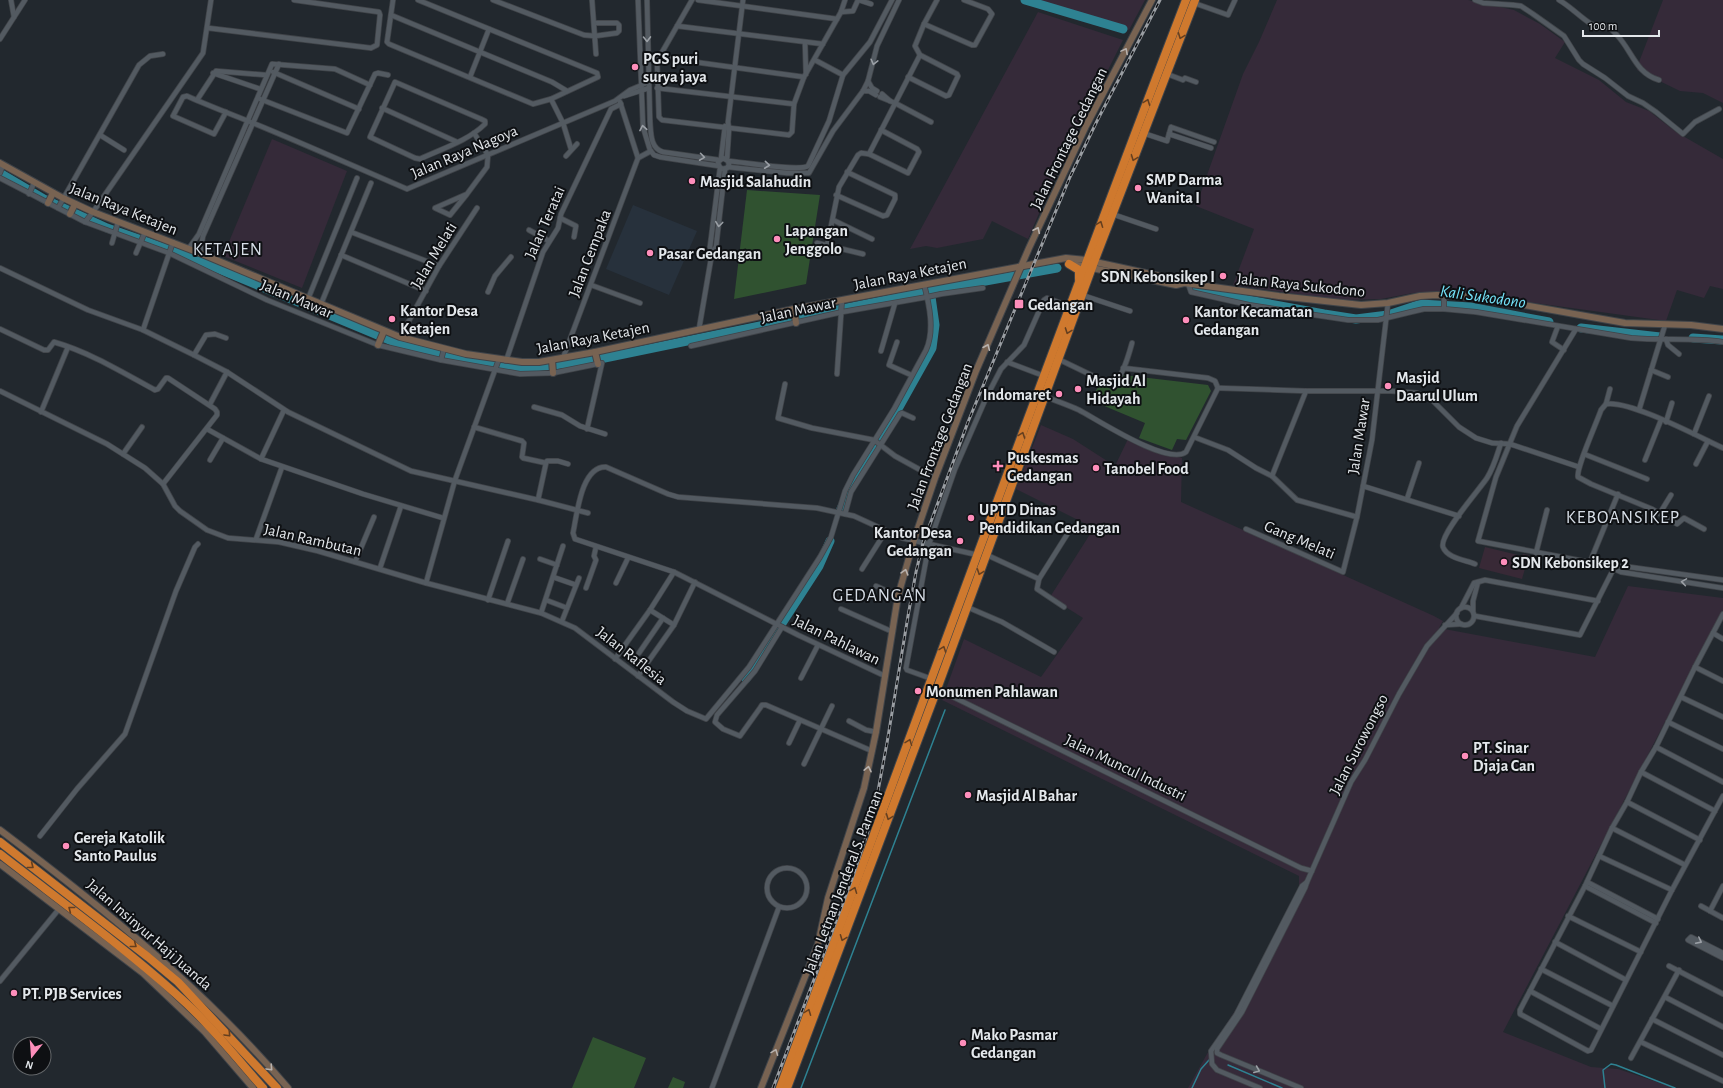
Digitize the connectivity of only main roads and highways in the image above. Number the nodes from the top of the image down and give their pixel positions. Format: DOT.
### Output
graph roads {
  1 [pos="1192,1"];
  2 [pos="1069,264"];
  3 [pos="1089,264"];
  4 [pos="1078,283"];
  5 [pos="933,684"];
  6 [pos="0,842"];
  7 [pos="0,854"];
  8 [pos="277,1086"];
  9 [pos="263,1088"];
  10 [pos="780,1088"];
  11 [pos="787,1088"];
  3 -- 1 [label="highway, one-way"];
  1 -- 3 [label="highway, one-way"];
  2 -- 4 [label="highway"];
  3 -- 4 [label="highway"];
  3 -- 5 [label="highway, one-way"];
  5 -- 4 [label="highway, one-way"];
  10 -- 5 [label="highway, Jalan Letnan Jenderal S. Parman, one-way"];
  5 -- 11 [label="highway, Jalan Letnan Jenderal S. Parman, one-way"];
  6 -- 8 [label="highway, Jalan Insinyur Haji Juanda, one-way"];
  9 -- 7 [label="highway, Jalan Insinyur Haji Juanda, one-way"];
}
